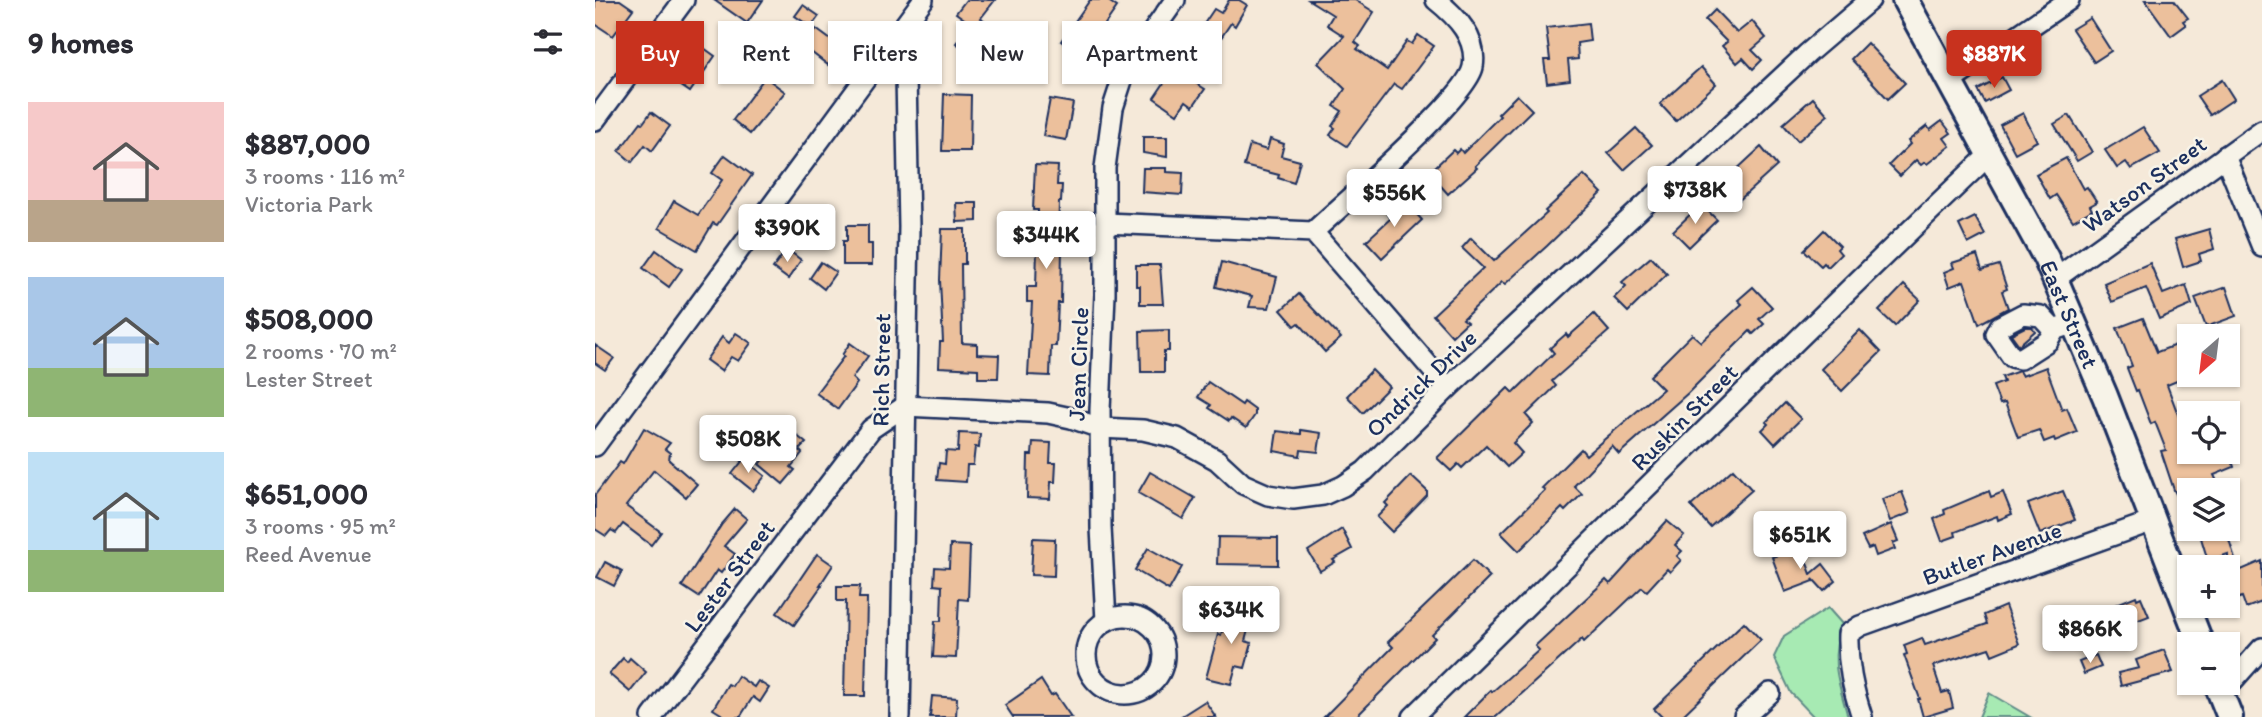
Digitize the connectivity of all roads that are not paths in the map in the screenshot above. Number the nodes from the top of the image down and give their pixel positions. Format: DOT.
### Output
graph roads {
  1 [pos="684,0"];
  2 [pos="923,0"];
  3 [pos="1175,0"];
  4 [pos="1436,0"];
  5 [pos="1870,0"];
  6 [pos="1905,0"];
  7 [pos="2069,0"];
  8 [pos="907,21"];
  9 [pos="1951,81"];
  10 [pos="861,84"];
  11 [pos="906,84"];
  12 [pos="595,120"];
  13 [pos="2262,130"];
  14 [pos="1990,154"];
  15 [pos="2225,156"];
  16 [pos="1105,223"];
  17 [pos="1313,232"];
  18 [pos="2262,247"];
  19 [pos="2055,279"];
  20 [pos="1448,388"];
  21 [pos="905,406"];
  22 [pos="1100,429"];
  23 [pos="595,446"];
  24 [pos="2153,522"];
  25 [pos="1106,621"];
  26 [pos="2196,632"];
  27 [pos="2262,648"];
  28 [pos="1770,693"];
  29 [pos="2223,698"];
  30 [pos="652,717"];
  31 [pos="900,717"];
  32 [pos="1413,717"];
  33 [pos="1744,717"];
  34 [pos="1862,717"];
  1 -- 12 [label="street"];
  2 -- 8 [label="street"];
  3 -- 16 [label="street, Jean Circle"];
  4 -- 17 [label="street"];
  5 -- 20 [label="street, Ondrick Drive"];
  6 -- 9 [label="main road, East Street"];
  7 -- 9 [label="street"];
  9 -- 14 [label="main road, East Street"];
  10 -- 23 [label="street"];
  11 -- 21 [label="street, Rich Street"];
  13 -- 15 [label="street, Watson Street"];
  14 -- 19 [label="main road, East Street"];
  14 -- 32 [label="street, Ruskin Street"];
  15 -- 18 [label="street"];
  15 -- 19 [label="street, Watson Street"];
  16 -- 17 [label="street"];
  16 -- 22 [label="street, Jean Circle"];
  17 -- 20 [label="street"];
  19 -- 24 [label="main road, East Street"];
  20 -- 22 [label="street, Ondrick Drive"];
  21 -- 22 [label="street, Ondrick Drive"];
  21 -- 30 [label="street, Lester Street"];
  21 -- 31 [label="street, Rich Street"];
  22 -- 25 [label="street, Jean Circle"];
  24 -- 26 [label="main road, East Street"];
  24 -- 34 [label="street, Butler Avenue"];
  25 -- 25 [label="street"];
  27 -- 29 [label="street"];
  28 -- 33 [label="street"];
}
